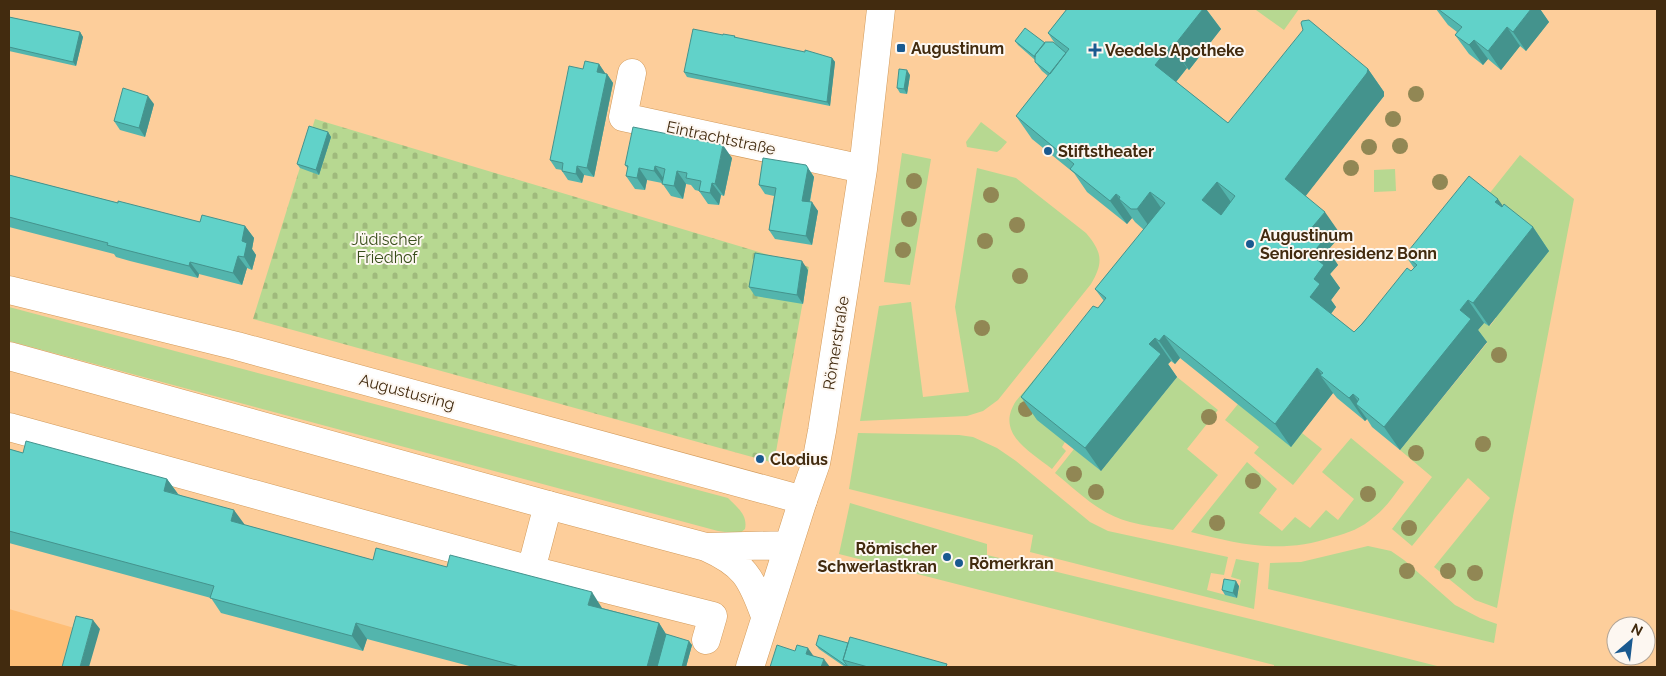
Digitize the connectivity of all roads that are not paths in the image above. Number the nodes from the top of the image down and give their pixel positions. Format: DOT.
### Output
graph roads {
  1 [pos="881,9"];
  2 [pos="632,73"];
  3 [pos="863,169"];
  4 [pos="9,290"];
  5 [pos="9,356"];
  6 [pos="9,426"];
  7 [pos="803,500"];
  8 [pos="548,505"];
  9 [pos="788,545"];
  10 [pos="706,547"];
  11 [pos="531,570"];
  12 [pos="766,616"];
  13 [pos="706,640"];
  14 [pos="750,667"];
  1 -- 3 [label="main road, Römerstraße"];
  2 -- 3 [label="main road, Eintrachtstraße"];
  3 -- 7 [label="main road, Römerstraße"];
  4 -- 7 [label="main road, Augustusring"];
  5 -- 8 [label="main road"];
  6 -- 11 [label="main road"];
  7 -- 9 [label="main road, Römerstraße"];
  8 -- 10 [label="main road"];
  8 -- 11 [label="main road"];
  9 -- 10 [label="main road"];
  9 -- 12 [label="main road, Römerstraße"];
  10 -- 12 [label="main road"];
  11 -- 13 [label="main road"];
  12 -- 14 [label="main road, Römerstraße"];
}
